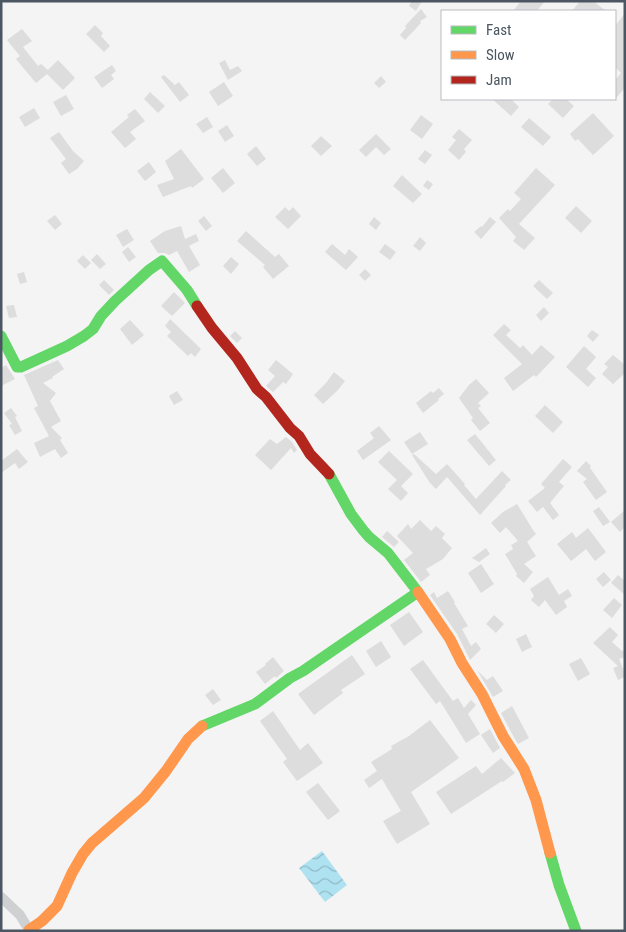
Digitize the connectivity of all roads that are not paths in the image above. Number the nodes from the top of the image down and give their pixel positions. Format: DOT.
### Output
graph roads {
  1 [pos="1,336"];
  2 [pos="418,592"];
  3 [pos="1,897"];
  4 [pos="29,930"];
  5 [pos="576,931"];
  1 -- 2 [label="street"];
  2 -- 4 [label="street"];
  2 -- 5 [label="street"];
  3 -- 4 [label="street"];
}
